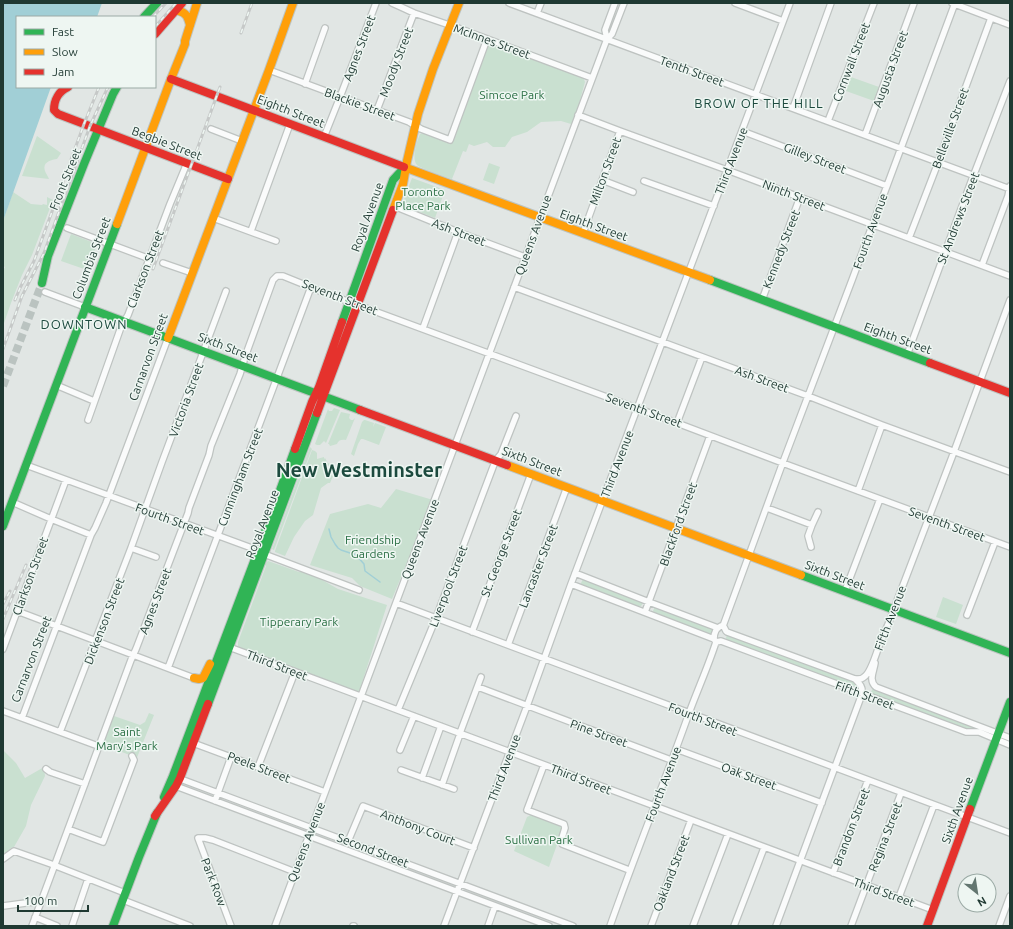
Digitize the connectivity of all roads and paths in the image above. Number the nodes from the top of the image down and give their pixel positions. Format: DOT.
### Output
graph roads {
  1 [pos="157,3"];
  2 [pos="182,3"];
  3 [pos="193,3"];
  4 [pos="197,3"];
  5 [pos="202,3"];
  6 [pos="292,3"];
  7 [pos="376,3"];
  8 [pos="392,3"];
  9 [pos="459,3"];
  10 [pos="509,3"];
  11 [pos="541,3"];
  12 [pos="615,3"];
  13 [pos="624,3"];
  14 [pos="735,3"];
  15 [pos="790,3"];
  16 [pos="831,3"];
  17 [pos="874,3"];
  18 [pos="914,3"];
  19 [pos="954,3"];
  20 [pos="179,11"];
  21 [pos="414,13"];
  22 [pos="537,13"];
  23 [pos="145,16"];
  24 [pos="169,18"];
  25 [pos="991,18"];
  26 [pos="783,21"];
  27 [pos="1010,25"];
  28 [pos="190,26"];
  29 [pos="450,26"];
  30 [pos="326,28"];
  31 [pos="156,33"];
  32 [pos="487,39"];
  33 [pos="607,39"];
  34 [pos="185,44"];
  35 [pos="269,70"];
  36 [pos="592,78"];
  37 [pos="171,79"];
  38 [pos="1010,82"];
  39 [pos="305,84"];
  40 [pos="64,88"];
  41 [pos="116,88"];
  42 [pos="756,94"];
  43 [pos="340,97"];
  44 [pos="793,108"];
  45 [pos="253,110"];
  46 [pos="377,110"];
  47 [pos="578,115"];
  48 [pos="828,121"];
  49 [pos="290,124"];
  50 [pos="415,126"];
  51 [pos="211,129"];
  52 [pos="98,130"];
  53 [pos="742,131"];
  54 [pos="620,132"];
  55 [pos="865,135"];
  56 [pos="324,137"];
  57 [pos="242,141"];
  58 [pos="145,148"];
  59 [pos="901,148"];
  60 [pos="938,162"];
  61 [pos="187,163"];
  62 [pos="405,167"];
  63 [pos="727,170"];
  64 [pos="974,175"];
  65 [pos="228,179"];
  66 [pos="602,180"];
  67 [pos="644,181"];
  68 [pos="887,186"];
  69 [pos="1010,188"];
  70 [pos="633,192"];
  71 [pos="800,197"];
  72 [pos="394,206"];
  73 [pos="714,206"];
  74 [pos="213,218"];
  75 [pos="539,218"];
  76 [pos="873,224"];
  77 [pos="67,228"];
  78 [pos="251,231"];
  79 [pos="458,232"];
  80 [pos="583,233"];
  81 [pos="909,238"];
  82 [pos="276,241"];
  83 [pos="110,244"];
  84 [pos="945,251"];
  85 [pos="525,257"];
  86 [pos="150,259"];
  87 [pos="163,263"];
  88 [pos="982,265"];
  89 [pos="192,273"];
  90 [pos="688,273"];
  91 [pos="277,276"];
  92 [pos="1010,276"];
  93 [pos="42,283"];
  94 [pos="311,286"];
  95 [pos="514,287"];
  96 [pos="226,291"];
  97 [pos="45,292"];
  98 [pos="762,300"];
  99 [pos="1010,300"];
  100 [pos="354,303"];
  101 [pos="85,307"];
  102 [pos="125,322"];
  103 [pos="423,328"];
  104 [pos="834,328"];
  105 [pos="168,338"];
  106 [pos="662,342"];
  107 [pos="204,351"];
  108 [pos="489,353"];
  109 [pos="907,355"];
  110 [pos="702,357"];
  111 [pos="242,366"];
  112 [pos="277,378"];
  113 [pos="980,382"];
  114 [pos="56,385"];
  115 [pos="1010,393"];
  116 [pos="320,395"];
  117 [pos="808,396"];
  118 [pos="94,401"];
  119 [pos="638,408"];
  120 [pos="516,416"];
  121 [pos="88,420"];
  122 [pos="677,423"];
  123 [pos="882,425"];
  124 [pos="710,436"];
  125 [pos="455,445"];
  126 [pos="954,452"];
  127 [pos="496,460"];
  128 [pos="784,461"];
  129 [pos="26,465"];
  130 [pos="1010,472"];
  131 [pos="531,474"];
  132 [pos="66,480"];
  133 [pos="567,487"];
  134 [pos="858,490"];
  135 [pos="109,496"];
  136 [pos="880,499"];
  137 [pos="603,500"];
  138 [pos="12,502"];
  139 [pos="766,508"];
  140 [pos="146,509"];
  141 [pos="818,512"];
  142 [pos="929,517"];
  143 [pos="51,519"];
  144 [pos="184,524"];
  145 [pos="812,525"];
  146 [pos="3,526"];
  147 [pos="676,528"];
  148 [pos="91,534"];
  149 [pos="218,536"];
  150 [pos="995,542"];
  151 [pos="811,547"];
  152 [pos="132,548"];
  153 [pos="1010,548"];
  154 [pos="261,552"];
  155 [pos="749,555"];
  156 [pos="156,557"];
  157 [pos="576,573"];
  158 [pos="572,584"];
  159 [pos="359,590"];
  160 [pos="845,591"];
  161 [pos="649,602"];
  162 [pos="396,603"];
  163 [pos="894,610"];
  164 [pos="18,611"];
  165 [pos="645,612"];
  166 [pos="967,615"];
  167 [pos="436,618"];
  168 [pos="57,626"];
  169 [pos="722,628"];
  170 [pos="472,632"];
  171 [pos="96,640"];
  172 [pos="717,640"];
  173 [pos="226,646"];
  174 [pos="508,646"];
  175 [pos="3,649"];
  176 [pos="1010,653"];
  177 [pos="133,655"];
  178 [pos="875,657"];
  179 [pos="544,659"];
  180 [pos="168,668"];
  181 [pos="295,672"];
  182 [pos="481,677"];
  183 [pos="194,678"];
  184 [pos="855,679"];
  185 [pos="478,686"];
  186 [pos="862,694"];
  187 [pos="361,696"];
  188 [pos="1010,702"];
  189 [pos="527,706"];
  190 [pos="398,710"];
  191 [pos="3,711"];
  192 [pos="689,714"];
  193 [pos="414,716"];
  194 [pos="22,718"];
  195 [pos="441,726"];
  196 [pos="60,732"];
  197 [pos="460,734"];
  198 [pos="997,736"];
  199 [pos="1010,738"];
  200 [pos="193,743"];
  201 [pos="1010,745"];
  202 [pos="98,746"];
  203 [pos="676,749"];
  204 [pos="400,750"];
  205 [pos="510,752"];
  206 [pos="132,756"];
  207 [pos="231,757"];
  208 [pos="671,760"];
  209 [pos="544,765"];
  210 [pos="258,767"];
  211 [pos="835,768"];
  212 [pos="46,769"];
  213 [pos="400,770"];
  214 [pos="422,778"];
  215 [pos="868,780"];
  216 [pos="175,781"];
  217 [pos="85,784"];
  218 [pos="442,785"];
  219 [pos="454,789"];
  220 [pos="218,792"];
  221 [pos="325,792"];
  222 [pos="901,793"];
  223 [pos="215,801"];
  224 [pos="822,803"];
  225 [pos="934,805"];
  226 [pos="655,806"];
  227 [pos="968,817"];
  228 [pos="691,820"];
  229 [pos="312,828"];
  230 [pos="68,829"];
  231 [pos="1010,833"];
  232 [pos="728,834"];
  233 [pos="309,835"];
  234 [pos="348,841"];
  235 [pos="474,848"];
  236 [pos="764,848"];
  237 [pos="345,850"];
  238 [pos="3,859"];
  239 [pos="800,861"];
  240 [pos="54,866"];
  241 [pos="630,870"];
  242 [pos="295,872"];
  243 [pos="833,873"];
  244 [pos="88,879"];
  245 [pos="460,883"];
  246 [pos="866,885"];
  247 [pos="457,891"];
  248 [pos="1010,896"];
  249 [pos="124,897"];
  250 [pos="899,897"];
  251 [pos="41,901"];
  252 [pos="3,906"];
  253 [pos="495,906"];
  254 [pos="933,910"];
  255 [pos="35,917"];
  256 [pos="32,926"];
  257 [pos="57,926"];
  258 [pos="72,926"];
  259 [pos="113,926"];
  260 [pos="190,926"];
  261 [pos="231,926"];
  262 [pos="275,926"];
  263 [pos="444,926"];
  264 [pos="488,926"];
  265 [pos="549,926"];
  266 [pos="573,926"];
  267 [pos="610,926"];
  268 [pos="651,926"];
  269 [pos="693,926"];
  270 [pos="734,926"];
  271 [pos="776,926"];
  272 [pos="851,926"];
  273 [pos="927,926"];
  274 [pos="999,926"];
  1 -- 23 [label="street"];
  2 -- 24 [label="street"];
  3 -- 20 [label="street"];
  4 -- 28 [label="street, Columbia Street"];
  5 -- 34 [label="street, Columbia Street"];
  6 -- 35 [label="street, Carnarvon Street"];
  7 -- 43 [label="street, Agnes Street"];
  8 -- 21 [label="street, McInnes Street"];
  9 -- 29 [label="street, Royal Avenue"];
  10 -- 22 [label="street, Tenth Street"];
  11 -- 22 [label="street"];
  12 -- 33 [label="street, Queens Avenue"];
  13 -- 33 [label="street, Queens Avenue"];
  14 -- 26 [label="street"];
  15 -- 26 [label="street, Third Avenue"];
  16 -- 44 [label="street"];
  17 -- 48 [label="street, Cornwall Street"];
  18 -- 55 [label="street, Augusta Street"];
  19 -- 25 [label="street"];
  19 -- 59 [label="street, Fourth Avenue"];
  20 -- 24 [label="street"];
  20 -- 28 [label="street"];
  21 -- 29 [label="street, McInnes Street"];
  21 -- 46 [label="street, Moody Street"];
  22 -- 33 [label="street, Tenth Street"];
  24 -- 31 [label="street"];
  25 -- 27 [label="street"];
  25 -- 60 [label="street, Belleville Street"];
  26 -- 42 [label="street, Third Avenue"];
  28 -- 34 [label="street, Columbia Street"];
  29 -- 32 [label="street, McInnes Street"];
  29 -- 50 [label="street, Royal Avenue"];
  30 -- 39 [label="street"];
  32 -- 36 [label="street, McInnes Street"];
  32 -- 50 [label="street, Blackie Street"];
  33 -- 36 [label="street, Queens Avenue"];
  33 -- 42 [label="street, Tenth Street"];
  34 -- 37 [label="street, Columbia Street"];
  35 -- 39 [label="street, Blackie Street"];
  35 -- 45 [label="street, Carnarvon Street"];
  36 -- 47 [label="street, Queens Avenue"];
  37 -- 45 [label="street, Eighth Street"];
  37 -- 58 [label="street, Columbia Street"];
  38 -- 64 [label="street, St Andrews Street"];
  39 -- 43 [label="street, Blackie Street"];
  40 -- 52 [label="street, Begbie Street"];
  41 -- 52 [label="street, Front Street"];
  42 -- 44 [label="street, Tenth Street"];
  42 -- 53 [label="street, Third Avenue"];
  43 -- 46 [label="street, Blackie Street"];
  43 -- 56 [label="street, Agnes Street"];
  44 -- 48 [label="street, Tenth Street"];
  45 -- 49 [label="street, Eighth Street"];
  45 -- 57 [label="street, Carnarvon Street"];
  46 -- 50 [label="street, Blackie Street"];
  47 -- 54 [label="street, Ninth Street"];
  47 -- 75 [label="street, Queens Avenue"];
  48 -- 55 [label="street, Tenth Street"];
  49 -- 56 [label="street, Eighth Street"];
  49 -- 78 [label="street"];
  50 -- 62 [label="street, Royal Avenue"];
  51 -- 57 [label="street"];
  52 -- 58 [label="street, Begbie Street"];
  52 -- 93 [label="street, Front Street"];
  53 -- 63 [label="street, Third Avenue"];
  53 -- 68 [label="street, Gilley Street"];
  54 -- 63 [label="street, Ninth Street"];
  54 -- 66 [label="street, Milton Street"];
  55 -- 59 [label="street, Tenth Street"];
  56 -- 62 [label="street, Eighth Street"];
  57 -- 65 [label="street, Carnarvon Street"];
  58 -- 61 [label="street, Begbie Street"];
  58 -- 83 [label="street, Columbia Street"];
  59 -- 60 [label="street, Tenth Street"];
  59 -- 68 [label="street, Fourth Avenue"];
  60 -- 64 [label="street, Tenth Street"];
  60 -- 81 [label="street, Belleville Street"];
  61 -- 65 [label="street, Begbie Street"];
  61 -- 86 [label="street, Clarkson Street"];
  62 -- 72 [label="street, Royal Avenue"];
  62 -- 75 [label="street, Eighth Street"];
  62 -- 100 [label="street, Royal Avenue"];
  63 -- 71 [label="street, Ninth Street"];
  63 -- 73 [label="street, Third Avenue"];
  64 -- 69 [label="street, Tenth Street"];
  64 -- 84 [label="street, St Andrews Street"];
  65 -- 74 [label="street, Carnarvon Street"];
  66 -- 70 [label="street"];
  66 -- 80 [label="street, Milton Street"];
  67 -- 73 [label="street"];
  68 -- 76 [label="street, Fourth Avenue"];
  69 -- 88 [label="street"];
  71 -- 76 [label="street, Ninth Street"];
  71 -- 98 [label="street, Kennedy Street"];
  72 -- 79 [label="street, Ash Street"];
  72 -- 100 [label="street, Royal Avenue"];
  73 -- 90 [label="street, Third Avenue"];
  74 -- 78 [label="street"];
  74 -- 89 [label="street, Carnarvon Street"];
  75 -- 80 [label="street, Eighth Street"];
  75 -- 85 [label="street, Queens Avenue"];
  76 -- 81 [label="street, Ninth Street"];
  76 -- 104 [label="street, Fourth Avenue"];
  77 -- 83 [label="street"];
  78 -- 82 [label="street"];
  79 -- 85 [label="street, Ash Street"];
  79 -- 103 [label="street"];
  80 -- 90 [label="street, Eighth Street"];
  81 -- 84 [label="street, Ninth Street"];
  83 -- 86 [label="street"];
  83 -- 101 [label="street, Columbia Street"];
  84 -- 88 [label="street, Ninth Street"];
  84 -- 109 [label="street, St Andrews Street"];
  85 -- 95 [label="street, Queens Avenue"];
  86 -- 102 [label="street, Clarkson Street"];
  87 -- 89 [label="street"];
  88 -- 92 [label="street, Ninth Street"];
  89 -- 105 [label="street, Carnarvon Street"];
  90 -- 98 [label="street, Eighth Street"];
  90 -- 106 [label="street, Third Avenue"];
  91 -- 94 [label="street, Seventh Street"];
  91 -- 111 [label="street, Agnes Street"];
  94 -- 100 [label="street, Seventh Street"];
  94 -- 112 [label="street, Cunningham Street"];
  95 -- 106 [label="street, Ash Street"];
  95 -- 108 [label="street, Queens Avenue"];
  96 -- 107 [label="street, Victoria Street"];
  97 -- 101 [label="street, Sixth Street"];
  98 -- 104 [label="street, Eighth Street"];
  99 -- 113 [label="street, Fifth Avenue"];
  100 -- 103 [label="street, Seventh Street"];
  100 -- 116 [label="street, Royal Avenue"];
  101 -- 102 [label="street, Sixth Street"];
  101 -- 114 [label="street, Columbia Street"];
  102 -- 105 [label="street, Sixth Street"];
  102 -- 118 [label="street, Clarkson Street"];
  103 -- 108 [label="street, Seventh Street"];
  104 -- 109 [label="street, Eighth Street"];
  104 -- 117 [label="street, Fourth Avenue"];
  105 -- 107 [label="street, Sixth Street"];
  105 -- 135 [label="street, Carnarvon Street"];
  106 -- 110 [label="street, Ash Street"];
  106 -- 119 [label="street, Third Avenue"];
  107 -- 111 [label="street, Sixth Street"];
  107 -- 140 [label="street, Victoria Street"];
  108 -- 119 [label="street, Seventh Street"];
  108 -- 125 [label="street, Queens Avenue"];
  109 -- 113 [label="street, Eighth Street"];
  110 -- 117 [label="street, Ash Street"];
  110 -- 122 [label="street"];
  111 -- 112 [label="street, Sixth Street"];
  111 -- 144 [label="street, Agnes Street"];
  112 -- 116 [label="street, Sixth Street"];
  112 -- 149 [label="street, Cunningham Street"];
  113 -- 115 [label="street, Eighth Street"];
  113 -- 126 [label="street, Fifth Avenue"];
  114 -- 118 [label="street"];
  114 -- 129 [label="street, Columbia Street"];
  116 -- 125 [label="street, Sixth Street"];
  116 -- 154 [label="street, Royal Avenue"];
  117 -- 123 [label="street, Ash Street"];
  117 -- 128 [label="street, Fourth Avenue"];
  118 -- 121 [label="street, Clarkson Street"];
  119 -- 122 [label="street, Seventh Street"];
  119 -- 137 [label="street, Third Avenue"];
  120 -- 127 [label="street, Liverpool Street"];
  122 -- 124 [label="street, Seventh Street"];
  123 -- 126 [label="street, Ash Street"];
  123 -- 134 [label="street"];
  124 -- 128 [label="street, Seventh Street"];
  124 -- 147 [label="street, Blackford Street"];
  125 -- 127 [label="street, Sixth Street"];
  125 -- 162 [label="street, Queens Avenue"];
  126 -- 130 [label="street, Ash Street"];
  126 -- 142 [label="street, Fifth Avenue"];
  127 -- 131 [label="street, Sixth Street"];
  127 -- 167 [label="street, Liverpool Street"];
  128 -- 134 [label="street, Seventh Street"];
  128 -- 139 [label="street, Fourth Avenue"];
  129 -- 132 [label="street, Fourth Street"];
  129 -- 138 [label="street, Columbia Street"];
  131 -- 133 [label="street, Sixth Street"];
  131 -- 170 [label="street, St. George Street"];
  132 -- 135 [label="street, Fourth Street"];
  132 -- 143 [label="street, Clarkson Street"];
  133 -- 137 [label="street, Sixth Street"];
  133 -- 174 [label="street, Lancaster Street"];
  134 -- 136 [label="street, Seventh Street"];
  135 -- 140 [label="street, Fourth Street"];
  135 -- 148 [label="street, Carnarvon Street"];
  136 -- 142 [label="street, Seventh Street"];
  136 -- 160 [label="street"];
  137 -- 147 [label="street, Sixth Street"];
  137 -- 157 [label="street, Third Avenue"];
  138 -- 143 [label="street"];
  138 -- 146 [label="street, Columbia Street"];
  139 -- 145 [label="street"];
  139 -- 155 [label="street, Fourth Avenue"];
  140 -- 144 [label="street, Fourth Street"];
  140 -- 152 [label="street, Dickenson Street"];
  141 -- 145 [label="street"];
  142 -- 150 [label="street, Seventh Street"];
  142 -- 163 [label="street, Fifth Avenue"];
  143 -- 148 [label="street"];
  143 -- 164 [label="street, Clarkson Street"];
  144 -- 149 [label="street, Fourth Street"];
  144 -- 177 [label="street, Agnes Street"];
  145 -- 151 [label="street"];
  147 -- 155 [label="street, Sixth Street"];
  147 -- 161 [label="street, Blackford Street"];
  148 -- 168 [label="street, Carnarvon Street"];
  149 -- 154 [label="street, Fourth Street"];
  149 -- 180 [label="street, Cunningham Street"];
  150 -- 153 [label="street, Seventh Street"];
  150 -- 166 [label="street"];
  152 -- 156 [label="street"];
  152 -- 171 [label="street, Dickenson Street"];
  154 -- 159 [label="street, Fourth Street"];
  154 -- 173 [label="street, Royal Avenue"];
  155 -- 160 [label="street, Sixth Street"];
  155 -- 169 [label="street, Fourth Avenue"];
  157 -- 158 [label="street, Third Avenue"];
  157 -- 161 [label="street, Fifth Street"];
  158 -- 165 [label="street, Fifth Street"];
  158 -- 179 [label="street, Third Avenue"];
  160 -- 163 [label="street, Sixth Street"];
  161 -- 165 [label="street, Blackford Street"];
  161 -- 169 [label="street, Fifth Street"];
  162 -- 167 [label="street, Fourth Street"];
  162 -- 187 [label="street, Queens Avenue"];
  163 -- 176 [label="street, Sixth Street"];
  163 -- 178 [label="street, Fifth Avenue"];
  164 -- 168 [label="street"];
  164 -- 175 [label="street, Clarkson Street"];
  165 -- 172 [label="street, Fifth Street"];
  167 -- 170 [label="street, Fourth Street"];
  167 -- 190 [label="street, Liverpool Street"];
  168 -- 171 [label="street"];
  168 -- 194 [label="street, Carnarvon Street"];
  169 -- 172 [label="street"];
  169 -- 172 [label="street"];
  169 -- 184 [label="street, Fifth Street"];
  170 -- 174 [label="street, Fourth Street"];
  171 -- 177 [label="street"];
  171 -- 196 [label="street, Dickenson Street"];
  172 -- 186 [label="street, Fifth Street"];
  172 -- 192 [label="street, Fourth Avenue"];
  173 -- 181 [label="street, Third Street"];
  173 -- 183 [label="street"];
  173 -- 200 [label="street, Royal Avenue"];
  173 -- 216 [label="street, Royal Avenue"];
  174 -- 179 [label="street, Fourth Street"];
  177 -- 180 [label="street"];
  177 -- 202 [label="street, Agnes Street"];
  178 -- 184 [label="street, Fifth Avenue"];
  178 -- 198 [label="street, Fifth Street"];
  179 -- 189 [label="street, Third Avenue"];
  179 -- 192 [label="street, Fourth Street"];
  180 -- 183 [label="street"];
  181 -- 187 [label="street, Third Street"];
  181 -- 210 [label="street"];
  182 -- 185 [label="street"];
  184 -- 186 [label="street"];
  185 -- 189 [label="street, Pine Street"];
  185 -- 197 [label="street"];
  186 -- 198 [label="street, Fifth Street"];
  186 -- 211 [label="street"];
  187 -- 190 [label="street, Third Street"];
  187 -- 221 [label="street, Queens Avenue"];
  188 -- 198 [label="street, Sixth Avenue"];
  189 -- 205 [label="street, Third Avenue"];
  189 -- 208 [label="street, Pine Street"];
  190 -- 193 [label="street, Third Street"];
  191 -- 194 [label="street"];
  192 -- 203 [label="street, Fourth Avenue"];
  192 -- 211 [label="street, Fourth Street"];
  193 -- 195 [label="street, Third Street"];
  193 -- 204 [label="street"];
  194 -- 196 [label="street"];
  195 -- 197 [label="street, Third Street"];
  195 -- 214 [label="street"];
  196 -- 202 [label="street"];
  197 -- 205 [label="street, Third Street"];
  197 -- 218 [label="street"];
  198 -- 199 [label="street, Fifth Street"];
  198 -- 201 [label="street, Fifth Street"];
  198 -- 227 [label="street, Sixth Avenue"];
  200 -- 207 [label="street, Peele Street"];
  200 -- 216 [label="street, Royal Avenue"];
  202 -- 217 [label="street, Agnes Street"];
  203 -- 208 [label="street, Fourth Avenue"];
  203 -- 224 [label="street, Oak Street"];
  205 -- 209 [label="street, Third Street"];
  205 -- 235 [label="street, Third Avenue"];
  206 -- 230 [label="street"];
  207 -- 210 [label="street, Peele Street"];
  207 -- 220 [label="street"];
  208 -- 226 [label="street, Fourth Avenue"];
  209 -- 226 [label="street, Third Street"];
  209 -- 241 [label="street"];
  210 -- 221 [label="street, Peele Street"];
  211 -- 215 [label="street, Fourth Street"];
  211 -- 224 [label="street"];
  212 -- 217 [label="street"];
  213 -- 214 [label="street"];
  214 -- 218 [label="street"];
  215 -- 222 [label="street, Fourth Street"];
  215 -- 243 [label="street, Brandon Street"];
  216 -- 220 [label="street, Second Street"];
  216 -- 223 [label="street, Second Street"];
  216 -- 249 [label="street, Royal Avenue"];
  217 -- 230 [label="street, Agnes Street"];
  218 -- 219 [label="street"];
  220 -- 223 [label="street"];
  220 -- 229 [label="street, Second Street"];
  221 -- 229 [label="street, Queens Avenue"];
  222 -- 225 [label="street, Fourth Street"];
  222 -- 246 [label="street, Regina Street"];
  223 -- 233 [label="street, Second Street"];
  224 -- 239 [label="street"];
  225 -- 227 [label="street, Fourth Street"];
  225 -- 250 [label="street"];
  226 -- 228 [label="street, Third Street"];
  226 -- 241 [label="street, Fourth Avenue"];
  227 -- 231 [label="street, Fourth Street"];
  227 -- 254 [label="street, Sixth Avenue"];
  228 -- 232 [label="street, Third Street"];
  228 -- 268 [label="street, Oakland Street"];
  229 -- 233 [label="street, Queens Avenue"];
  229 -- 234 [label="street, Second Street"];
  230 -- 240 [label="street, Agnes Street"];
  232 -- 236 [label="street, Third Street"];
  232 -- 269 [label="street"];
  233 -- 237 [label="street, Second Street"];
  233 -- 242 [label="street, Queens Avenue"];
  234 -- 235 [label="street, Anthony Court"];
  234 -- 237 [label="street"];
  234 -- 245 [label="street, Second Street"];
  235 -- 245 [label="street, Third Avenue"];
  236 -- 239 [label="street, Third Street"];
  236 -- 270 [label="street"];
  237 -- 247 [label="street, Second Street"];
  238 -- 240 [label="street"];
  239 -- 243 [label="street, Third Street"];
  239 -- 271 [label="street"];
  240 -- 244 [label="street"];
  240 -- 251 [label="street, Agnes Street"];
  241 -- 267 [label="street, Fourth Avenue"];
  242 -- 261 [label="street, Park Row"];
  242 -- 262 [label="street, Queens Avenue"];
  243 -- 246 [label="street, Third Street"];
  244 -- 249 [label="street"];
  244 -- 258 [label="street"];
  245 -- 247 [label="street, Third Avenue"];
  245 -- 266 [label="street, Second Street"];
  246 -- 250 [label="street, Third Street"];
  246 -- 272 [label="street, Regina Street"];
  247 -- 253 [label="street, Second Street"];
  247 -- 263 [label="street, Third Avenue"];
  248 -- 274 [label="street"];
  249 -- 259 [label="street, Royal Avenue"];
  249 -- 260 [label="street"];
  250 -- 254 [label="street, Third Street"];
  251 -- 252 [label="street"];
  251 -- 255 [label="street, Agnes Street"];
  253 -- 264 [label="street"];
  253 -- 265 [label="street, Second Street"];
  254 -- 273 [label="street, Sixth Avenue"];
  255 -- 256 [label="street, Agnes Street"];
  255 -- 257 [label="street"];
}
